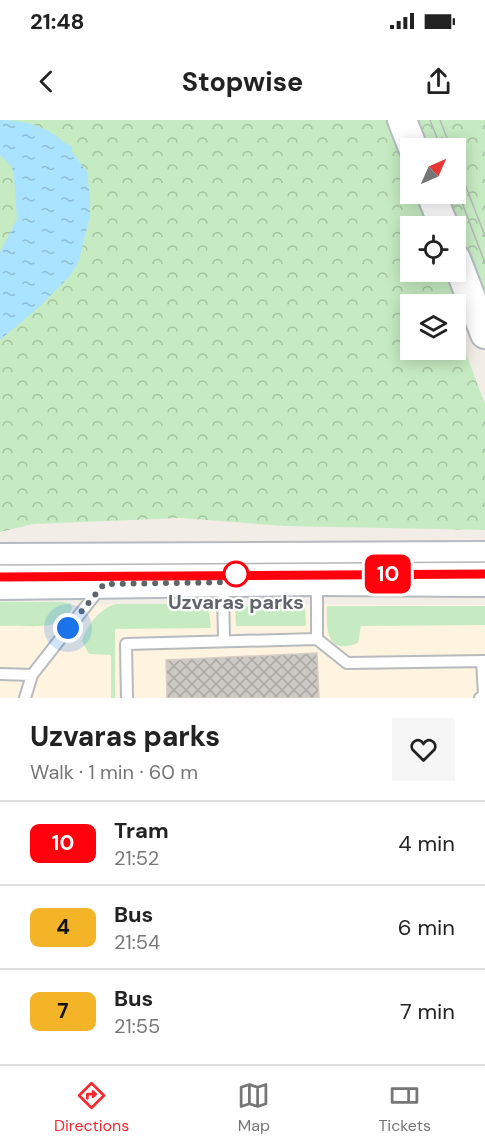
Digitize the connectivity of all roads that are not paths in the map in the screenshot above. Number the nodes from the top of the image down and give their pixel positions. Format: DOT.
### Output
graph roads {
  1 [pos="402,120"];
  2 [pos="410,138"];
  3 [pos="465,282"];
  4 [pos="485,334"];
  5 [pos="485,556"];
  6 [pos="0,558"];
  7 [pos="223,569"];
  8 [pos="317,581"];
  9 [pos="485,582"];
  10 [pos="104,584"];
  11 [pos="0,585"];
  12 [pos="317,639"];
  13 [pos="224,641"];
  14 [pos="483,662"];
  15 [pos="0,674"];
  16 [pos="32,675"];
  17 [pos="25,698"];
  18 [pos="127,698"];
  19 [pos="480,698"];
  1 -- 2 [label="street"];
  3 -- 4 [label="street"];
  5 -- 7 [label="street"];
  6 -- 7 [label="street"];
  7 -- 8 [label="street"];
  7 -- 10 [label="street"];
  7 -- 13 [label="lane"];
  8 -- 9 [label="street"];
  8 -- 12 [label="lane"];
  10 -- 11 [label="street"];
  10 -- 16 [label="lane"];
  12 -- 13 [label="lane"];
  12 -- 14 [label="lane"];
  13 -- 18 [label="lane"];
  14 -- 19 [label="lane"];
  15 -- 16 [label="lane"];
  16 -- 17 [label="lane"];
}
